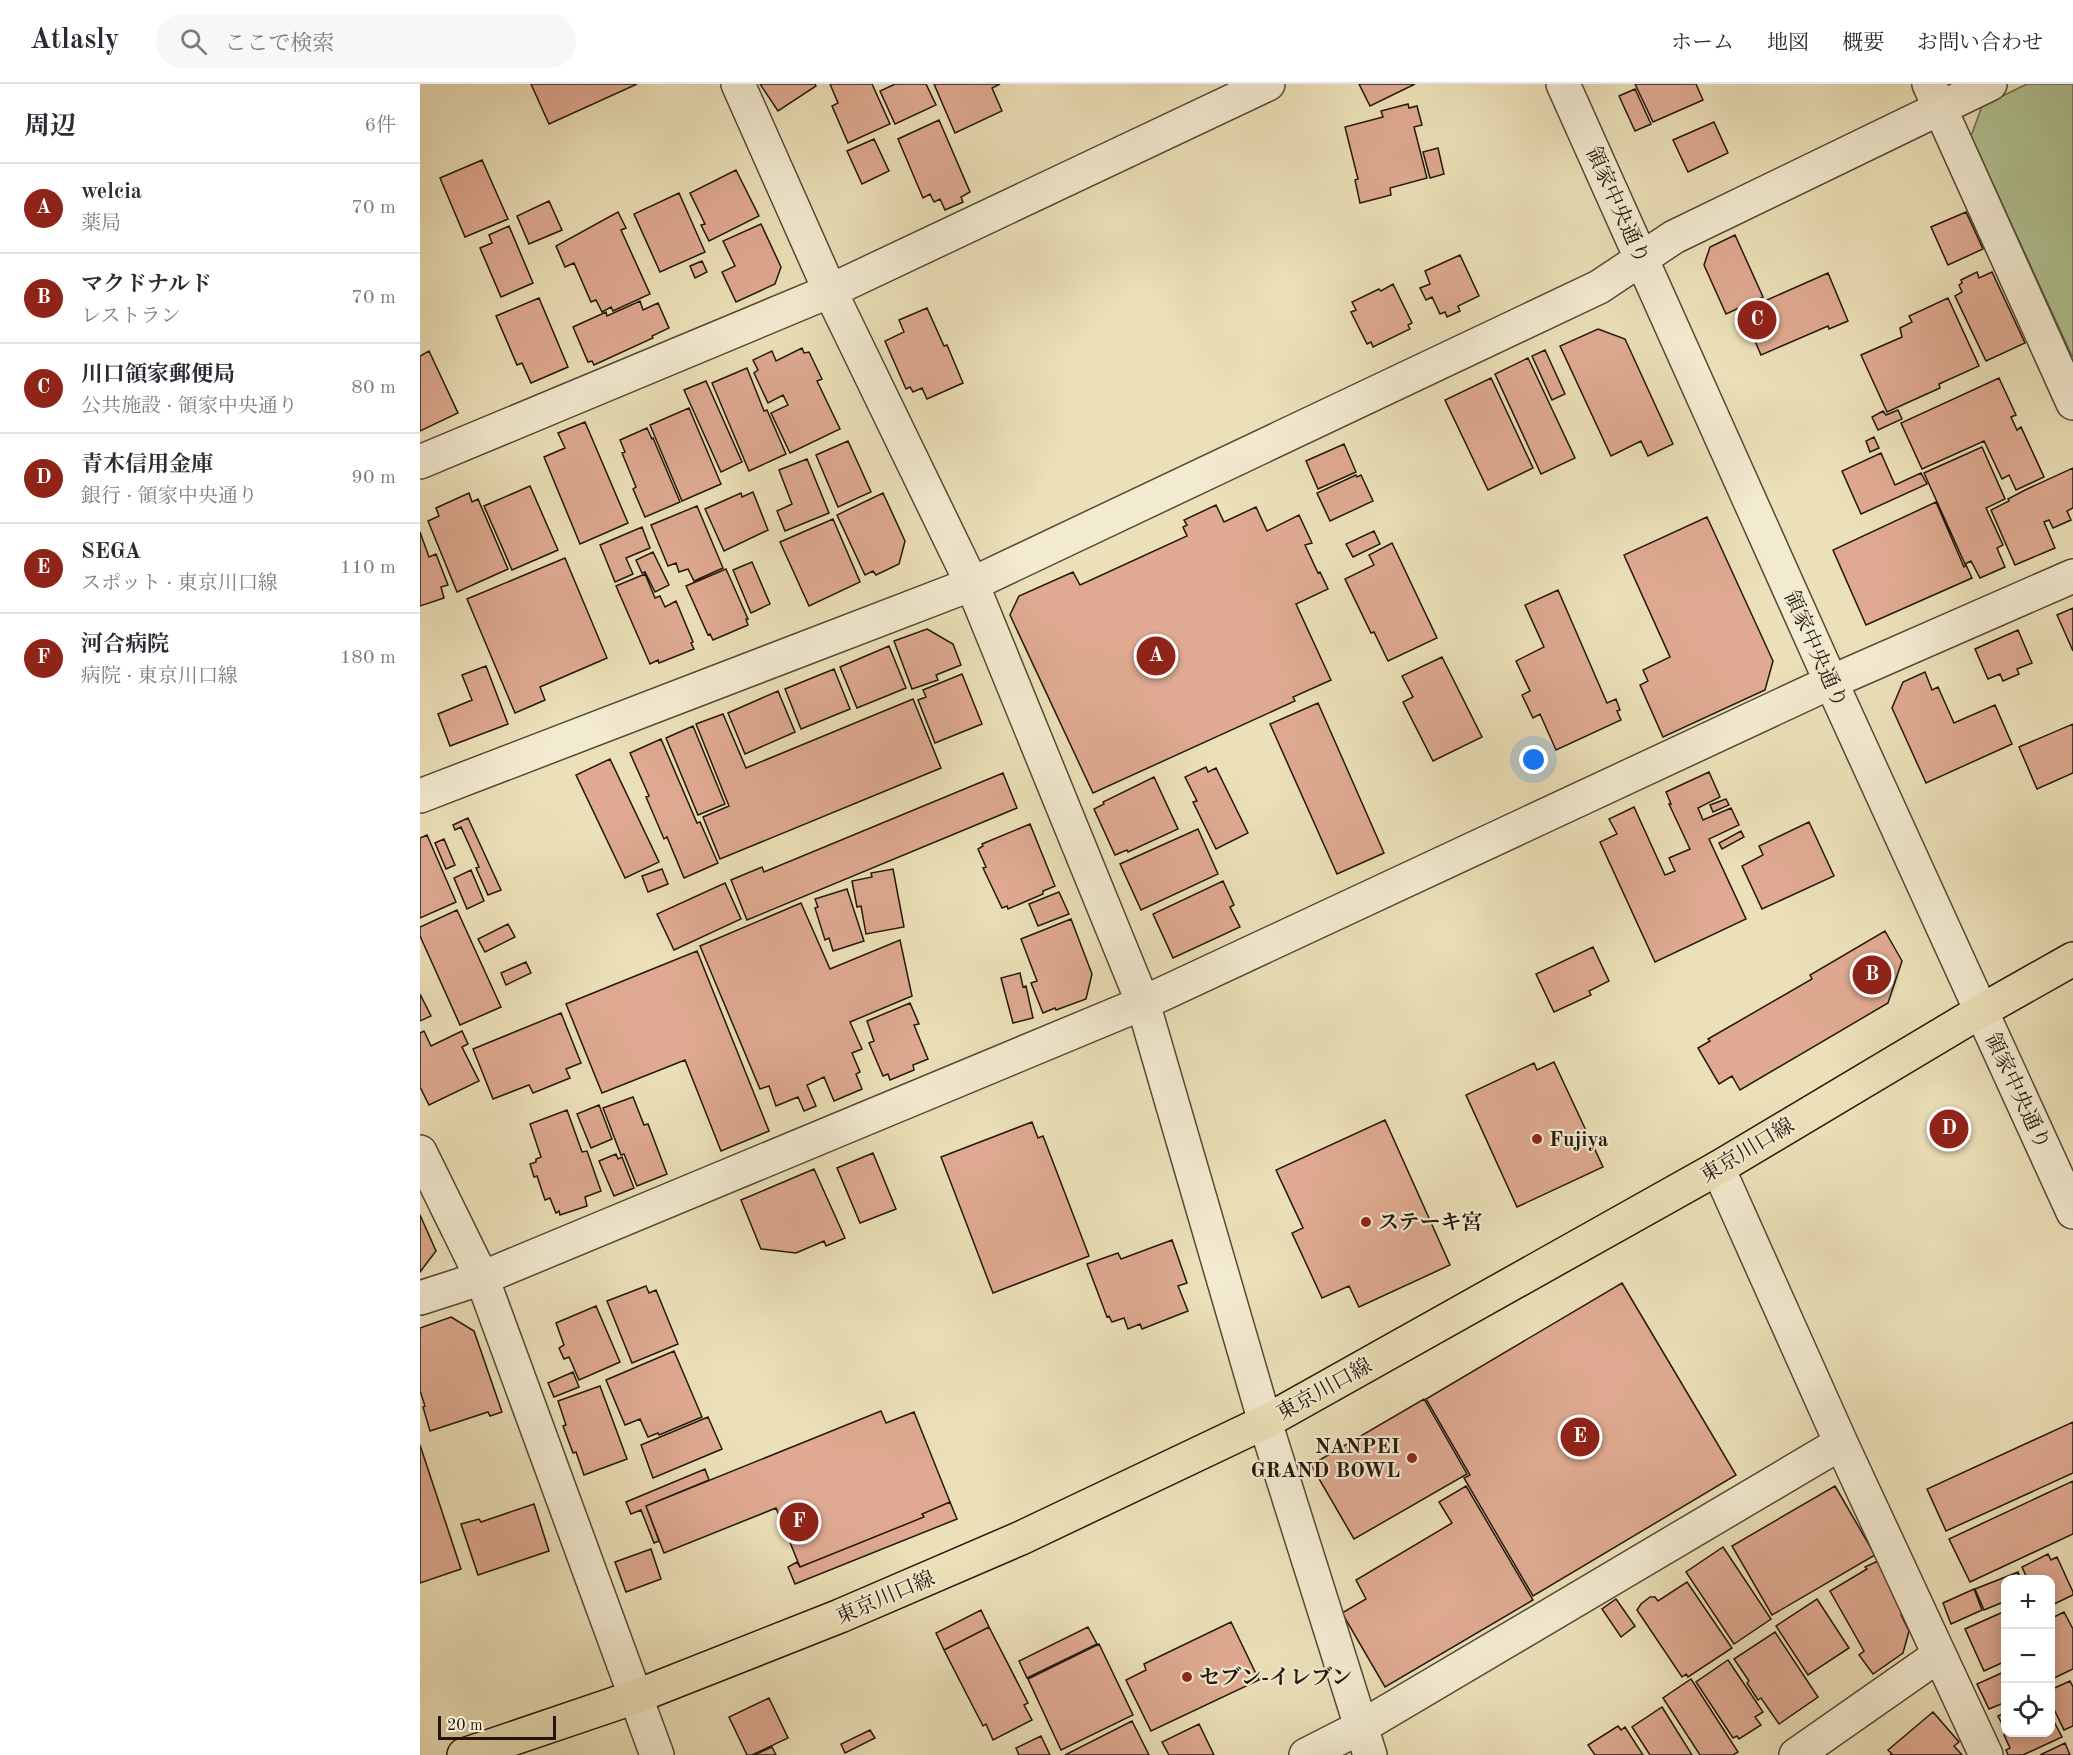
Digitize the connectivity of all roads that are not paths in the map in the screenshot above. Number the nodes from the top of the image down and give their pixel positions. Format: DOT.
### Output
graph roads {
  1 [pos="738,84"];
  2 [pos="1268,84"];
  3 [pos="1563,84"];
  4 [pos="1990,84"];
  5 [pos="1934,96"];
  6 [pos="1643,260"];
  7 [pos="830,291"];
  8 [pos="2073,403"];
  9 [pos="420,462"];
  10 [pos="2073,576"];
  11 [pos="972,584"];
  12 [pos="1831,682"];
  13 [pos="420,796"];
  14 [pos="2073,959"];
  15 [pos="1143,1003"];
  16 [pos="1981,1011"];
  17 [pos="420,1152"];
  18 [pos="1718,1168"];
  19 [pos="2073,1212"];
  20 [pos="482,1278"];
  21 [pos="420,1298"];
  22 [pos="1265,1422"];
  23 [pos="1841,1443"];
  24 [pos="1939,1655"];
  25 [pos="634,1697"];
  26 [pos="1366,1741"];
  27 [pos="464,1755"];
  28 [pos="657,1755"];
  29 [pos="1306,1755"];
  30 [pos="1796,1755"];
  31 [pos="1986,1755"];
  1 -- 7 [label="street"];
  2 -- 7 [label="street"];
  3 -- 6 [label="street, 領家中央通り"];
  4 -- 5 [label="street"];
  5 -- 6 [label="street"];
  5 -- 8 [label="street"];
  6 -- 11 [label="street"];
  6 -- 12 [label="street, 領家中央通り"];
  7 -- 9 [label="street"];
  7 -- 11 [label="street"];
  10 -- 12 [label="street"];
  11 -- 13 [label="street"];
  11 -- 15 [label="street"];
  12 -- 15 [label="street"];
  12 -- 16 [label="street, 領家中央通り"];
  14 -- 16 [label="main road, 東京川口線"];
  15 -- 20 [label="street"];
  15 -- 22 [label="street"];
  16 -- 18 [label="main road, 東京川口線"];
  16 -- 19 [label="street, 領家中央通り"];
  17 -- 20 [label="street"];
  18 -- 22 [label="main road, 東京川口線"];
  18 -- 23 [label="street"];
  20 -- 21 [label="street"];
  20 -- 25 [label="street"];
  22 -- 25 [label="main road, 東京川口線"];
  22 -- 26 [label="street"];
  23 -- 24 [label="street"];
  23 -- 26 [label="street"];
  24 -- 30 [label="street"];
  24 -- 31 [label="street"];
  25 -- 27 [label="main road, 東京川口線"];
  25 -- 28 [label="street"];
  26 -- 29 [label="street"];
}
